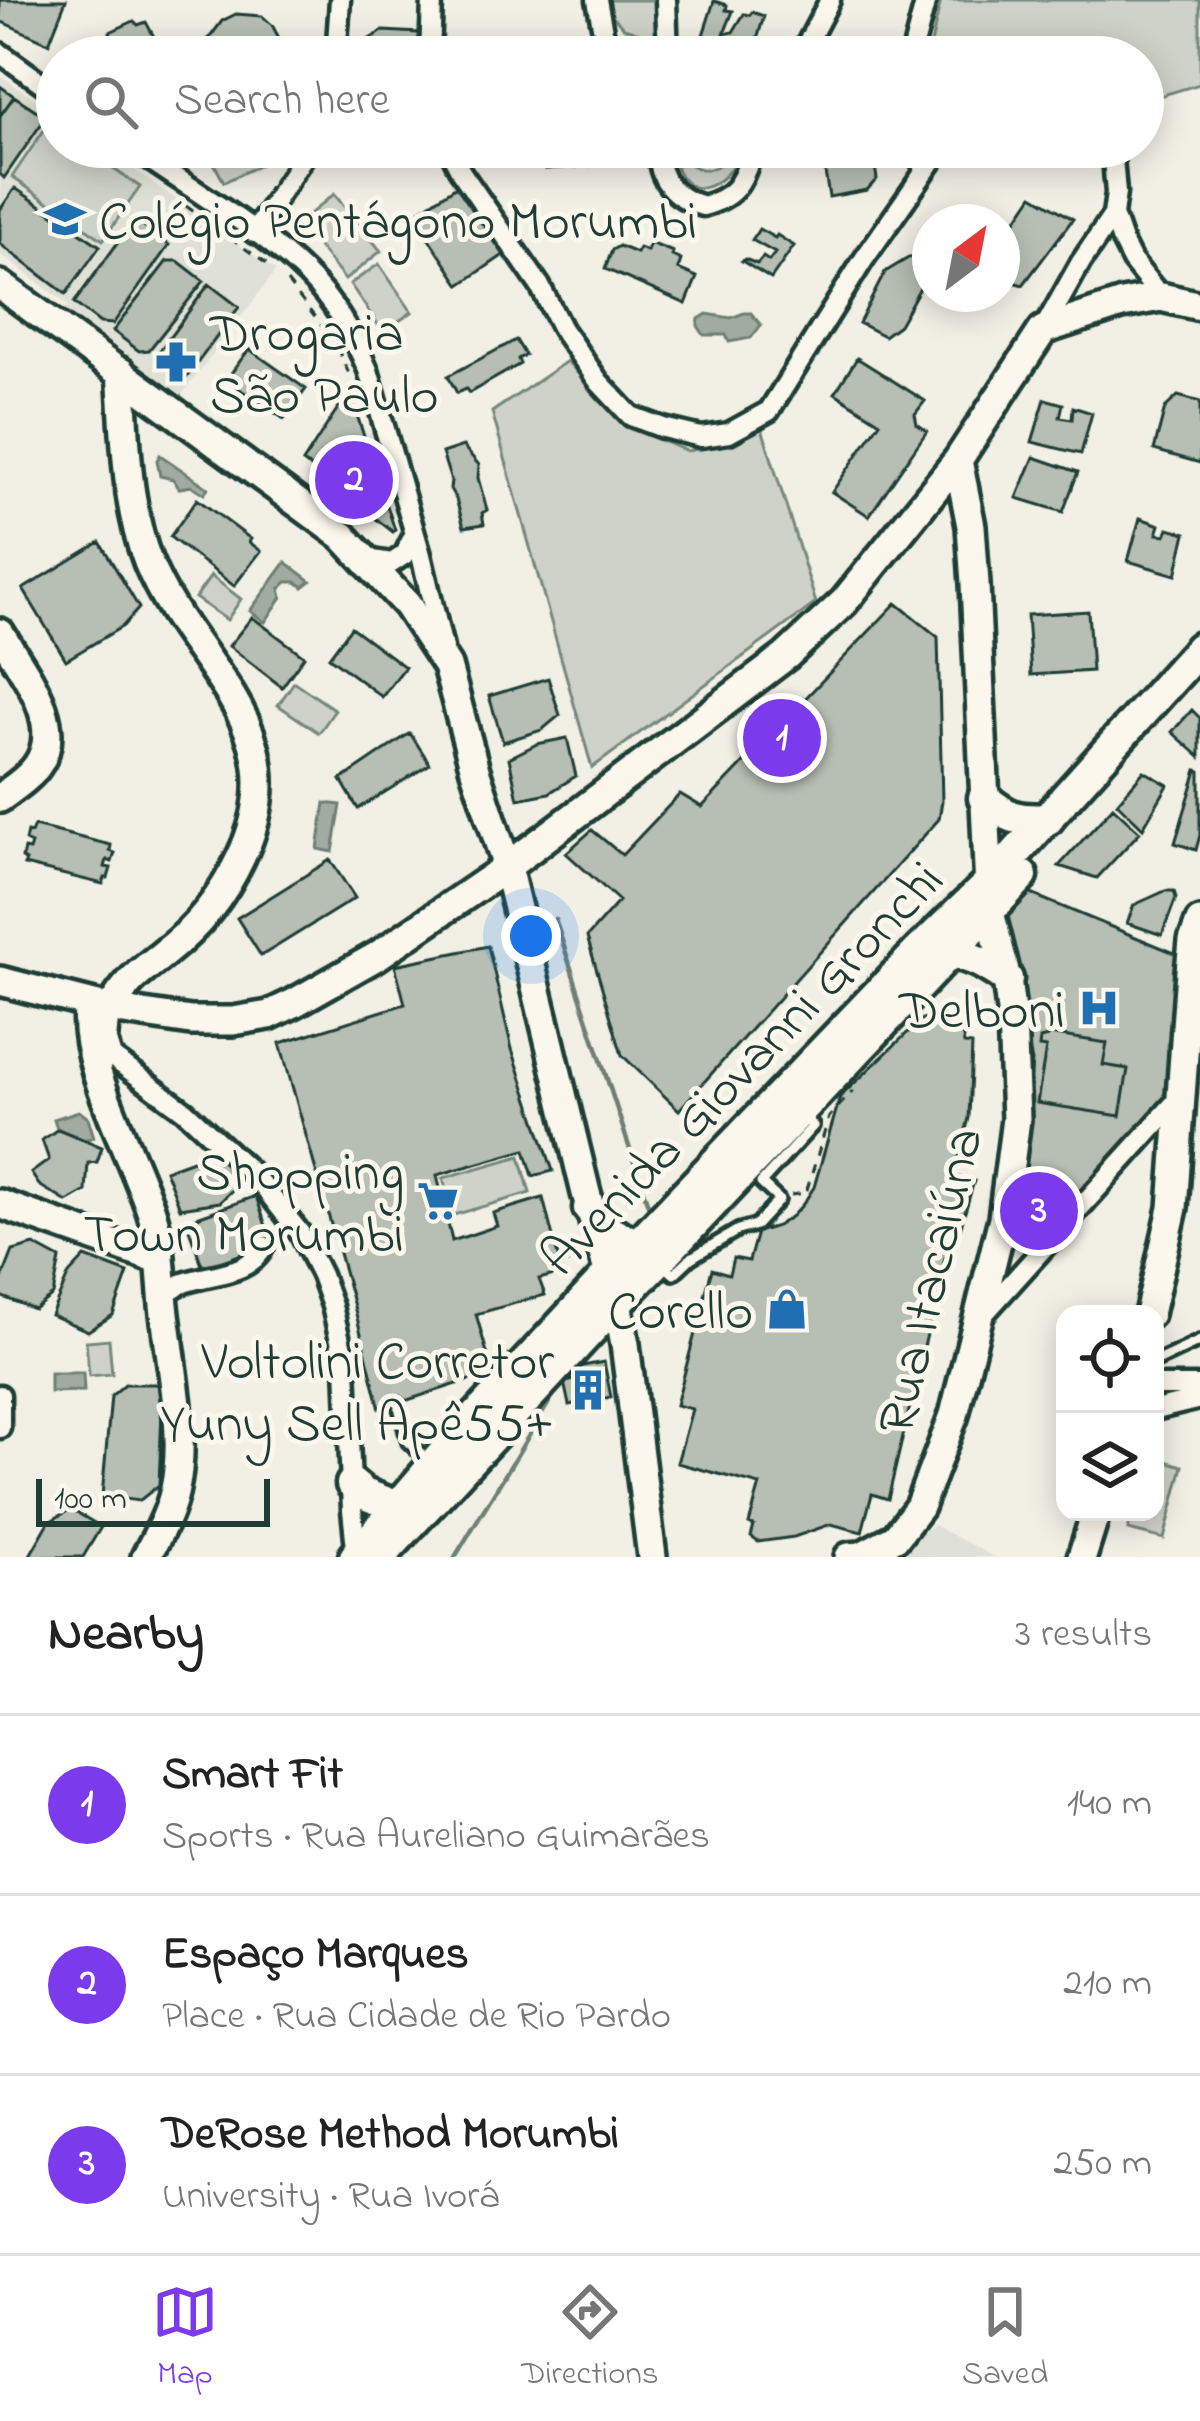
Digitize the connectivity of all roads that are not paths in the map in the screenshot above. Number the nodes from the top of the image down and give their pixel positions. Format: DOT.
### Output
graph roads {
  1 [pos="340,0"];
  2 [pos="432,0"];
  3 [pos="597,0"];
  4 [pos="666,0"];
  5 [pos="830,0"];
  6 [pos="926,0"];
  7 [pos="337,36"];
  8 [pos="431,36"];
  9 [pos="604,36"];
  10 [pos="667,36"];
  11 [pos="811,36"];
  12 [pos="917,36"];
  13 [pos="0,53"];
  14 [pos="36,79"];
  15 [pos="150,168"];
  16 [pos="296,168"];
  17 [pos="458,168"];
  18 [pos="659,168"];
  19 [pos="746,168"];
  20 [pos="1114,168"];
  21 [pos="927,169"];
  22 [pos="1113,215"];
  23 [pos="254,233"];
  24 [pos="0,285"];
  25 [pos="1161,297"];
  26 [pos="1200,306"];
  27 [pos="1042,330"];
  28 [pos="121,372"];
  29 [pos="958,460"];
  30 [pos="915,513"];
  31 [pos="971,526"];
  32 [pos="414,535"];
  33 [pos="366,560"];
  34 [pos="0,633"];
  35 [pos="1200,648"];
  36 [pos="447,666"];
  37 [pos="1200,674"];
  38 [pos="0,798"];
  39 [pos="984,798"];
  40 [pos="1048,819"];
  41 [pos="507,867"];
  42 [pos="989,898"];
  43 [pos="1200,922"];
  44 [pos="934,952"];
  45 [pos="1007,980"];
  46 [pos="0,981"];
  47 [pos="99,1006"];
  48 [pos="104,1060"];
  49 [pos="1181,1096"];
  50 [pos="800,1112"];
  51 [pos="0,1204"];
  52 [pos="592,1236"];
  53 [pos="264,1246"];
  54 [pos="653,1255"];
  55 [pos="159,1260"];
  56 [pos="163,1294"];
  57 [pos="1151,1305"];
  58 [pos="976,1322"];
  59 [pos="1200,1341"];
  60 [pos="1164,1358"];
  61 [pos="1164,1386"];
  62 [pos="1200,1386"];
  63 [pos="0,1395"];
  64 [pos="1200,1399"];
  65 [pos="398,1403"];
  66 [pos="1164,1408"];
  67 [pos="0,1428"];
  68 [pos="427,1460"];
  69 [pos="352,1484"];
  70 [pos="397,1506"];
  71 [pos="1093,1521"];
  72 [pos="654,1555"];
  73 [pos="362,1556"];
  74 [pos="146,1557"];
  75 [pos="850,1557"];
  76 [pos="1082,1557"];
  1 -- 7 [label="street"];
  2 -- 8 [label="street"];
  3 -- 9 [label="street"];
  4 -- 10 [label="street"];
  5 -- 11 [label="street"];
  6 -- 12 [label="street"];
  13 -- 14 [label="street"];
  15 -- 23 [label="street"];
  16 -- 23 [label="street"];
  17 -- 21 [label="street"];
  18 -- 19 [label="street"];
  20 -- 22 [label="street"];
  22 -- 25 [label="street"];
  22 -- 27 [label="street"];
  23 -- 32 [label="street"];
  24 -- 28 [label="street"];
  25 -- 26 [label="street"];
  25 -- 27 [label="street"];
  27 -- 29 [label="street"];
  28 -- 33 [label="street"];
  28 -- 47 [label="street"];
  29 -- 30 [label="street"];
  29 -- 31 [label="street, Rua Itacaiúna"];
  30 -- 31 [label="street"];
  30 -- 41 [label="street"];
  31 -- 39 [label="street, Rua Itacaiúna"];
  32 -- 33 [label="street"];
  32 -- 36 [label="street"];
  33 -- 36 [label="street"];
  34 -- 38 [label="street"];
  35 -- 40 [label="main road, Avenida Giovanni Gronchi"];
  36 -- 41 [label="street"];
  37 -- 42 [label="main road, Avenida Giovanni Gronchi"];
  39 -- 40 [label="main road"];
  39 -- 42 [label="street, Rua Itacaiúna"];
  40 -- 42 [label="main road, Avenida Giovanni Gronchi"];
  41 -- 47 [label="street"];
  41 -- 52 [label="street"];
  42 -- 44 [label="main road, Avenida Giovanni Gronchi"];
  42 -- 45 [label="street, Rua Itacaiúna"];
  43 -- 49 [label="street"];
  44 -- 45 [label="main road"];
  44 -- 50 [label="main road, Avenida Giovanni Gronchi"];
  44 -- 54 [label="main road, Avenida Giovanni Gronchi"];
  45 -- 58 [label="street, Rua Itacaiúna"];
  46 -- 47 [label="street"];
  47 -- 48 [label="street"];
  48 -- 55 [label="street"];
  48 -- 69 [label="street"];
  49 -- 57 [label="street"];
  49 -- 58 [label="street"];
  50 -- 54 [label="main road, Avenida Giovanni Gronchi"];
  50 -- 54 [label="lane"];
  51 -- 55 [label="street"];
  52 -- 54 [label="main road, Avenida Giovanni Gronchi"];
  52 -- 54 [label="main road"];
  52 -- 70 [label="main road, Avenida Giovanni Gronchi"];
  52 -- 72 [label="street"];
  52 -- 73 [label="main road, Avenida Giovanni Gronchi"];
  53 -- 56 [label="street"];
  55 -- 56 [label="street"];
  56 -- 74 [label="street"];
  58 -- 75 [label="street, Rua Itacaiúna"];
  59 -- 60 [label="lane"];
  61 -- 62 [label="street"];
  63 -- 67 [label="street"];
  64 -- 66 [label="street"];
  65 -- 68 [label="lane"];
  69 -- 70 [label="main road"];
  69 -- 73 [label="street"];
  70 -- 73 [label="main road, Avenida Giovanni Gronchi"];
  71 -- 76 [label="street"];
}
